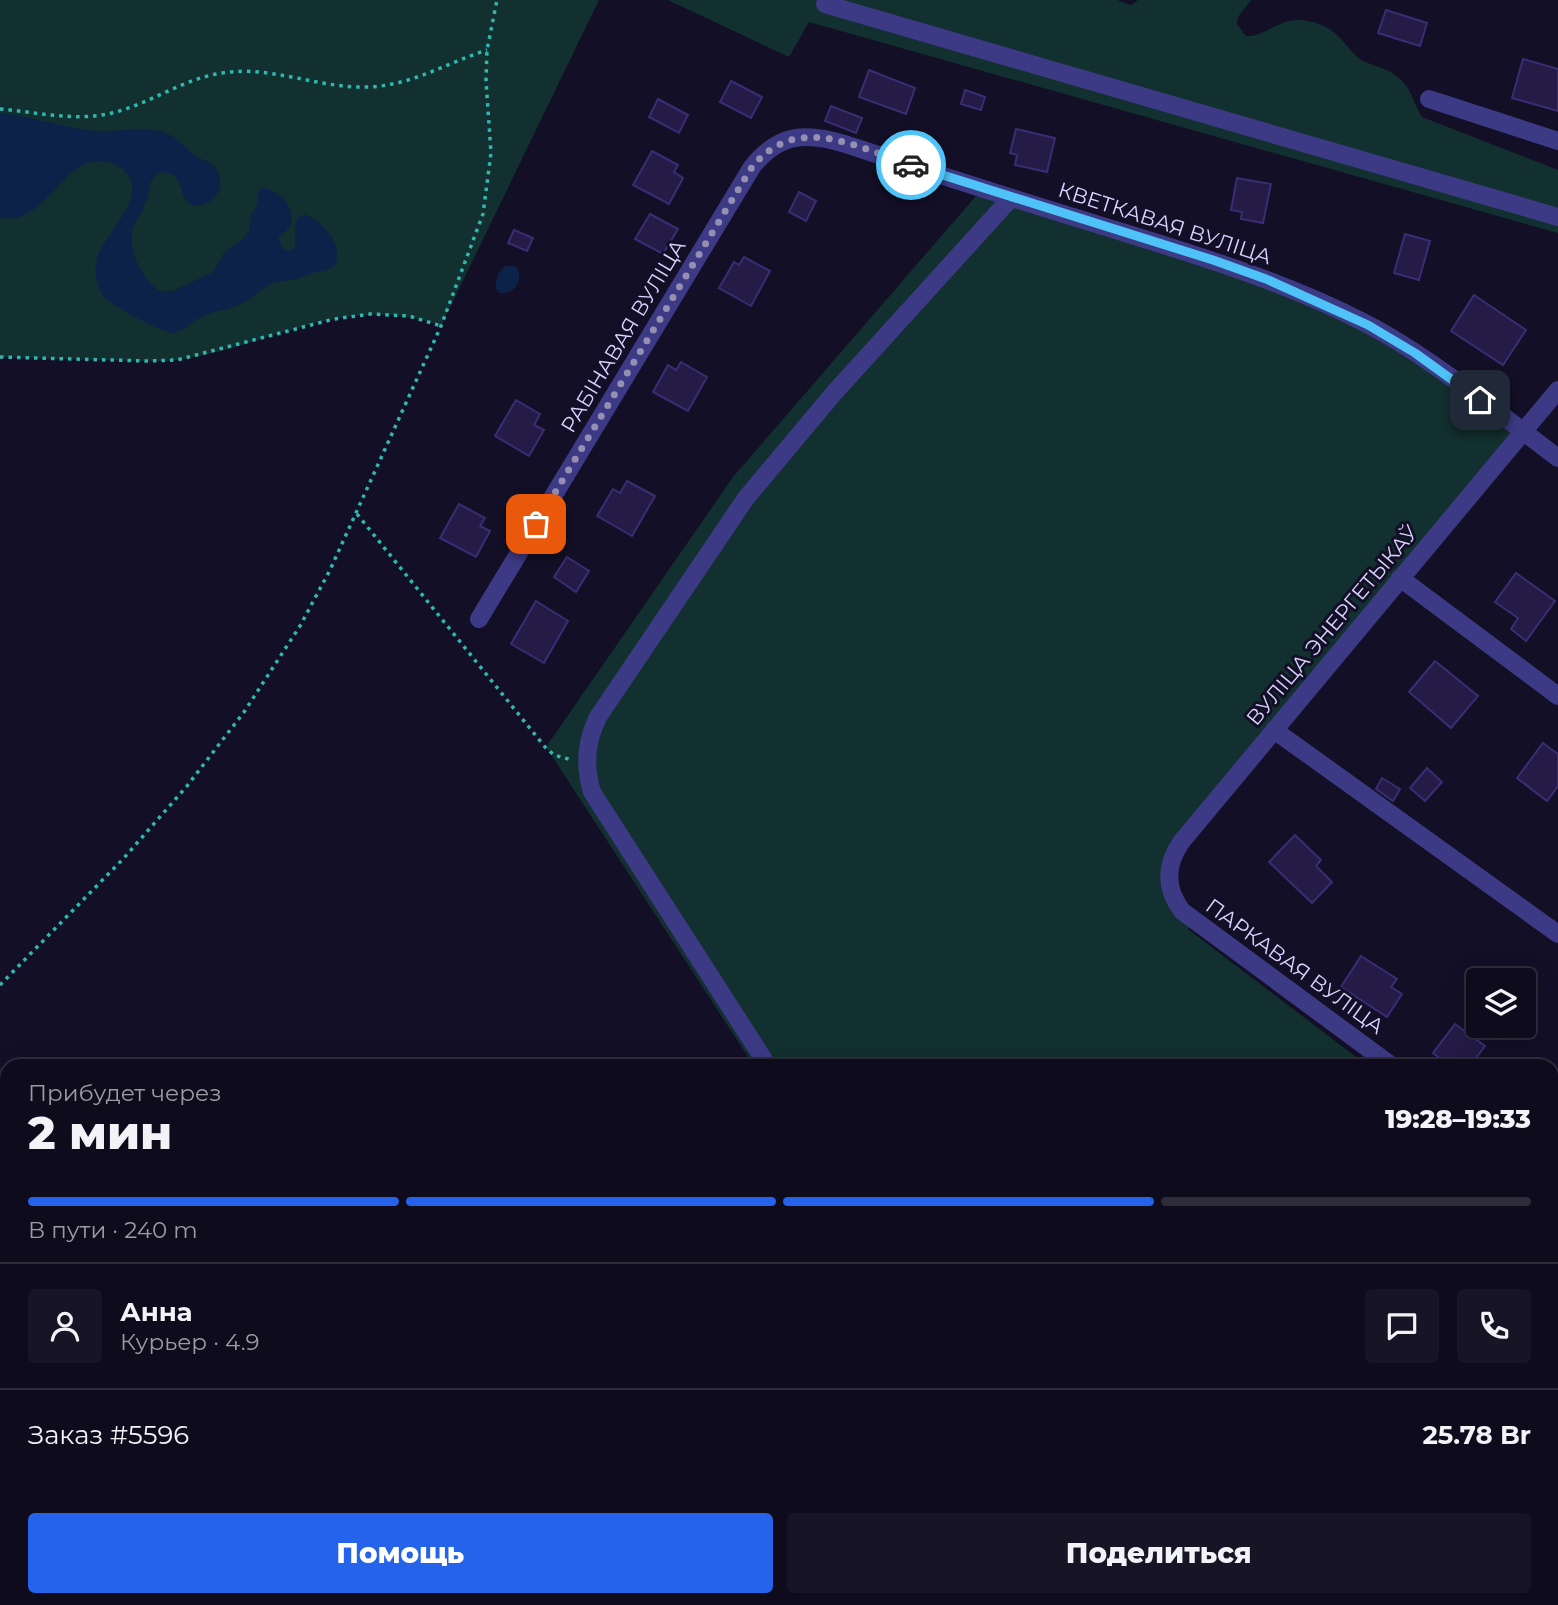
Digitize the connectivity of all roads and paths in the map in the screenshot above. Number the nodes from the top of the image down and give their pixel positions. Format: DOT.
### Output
graph roads {
  1 [pos="497,0"];
  2 [pos="825,4"];
  3 [pos="487,50"];
  4 [pos="1429,100"];
  5 [pos="0,109"];
  6 [pos="1558,141"];
  7 [pos="845,144"];
  8 [pos="1011,198"];
  9 [pos="1558,217"];
  10 [pos="441,326"];
  11 [pos="0,357"];
  12 [pos="1558,390"];
  13 [pos="1523,432"];
  14 [pos="1558,458"];
  15 [pos="357,514"];
  16 [pos="1400,578"];
  17 [pos="479,619"];
  18 [pos="1558,696"];
  19 [pos="1274,730"];
  20 [pos="587,761"];
  21 [pos="1174,900"];
  22 [pos="1558,934"];
  23 [pos="0,985"];
  24 [pos="763,1059"];
  25 [pos="1382,1059"];
  1 -- 3 [label="path"];
  2 -- 9 [label="street"];
  3 -- 5 [label="path"];
  3 -- 10 [label="path"];
  4 -- 6 [label="street"];
  7 -- 8 [label="street, КВЕТКАВАЯ ВУЛІЦА"];
  7 -- 17 [label="street, РАБІНАВАЯ ВУЛІЦА"];
  8 -- 13 [label="street, КВЕТКАВАЯ ВУЛІЦА"];
  8 -- 20 [label="street"];
  10 -- 11 [label="path"];
  10 -- 15 [label="path"];
  12 -- 13 [label="street, ВУЛІЦА ЭНЕРГЕТЫКАЎ"];
  13 -- 14 [label="street"];
  13 -- 16 [label="street, ВУЛІЦА ЭНЕРГЕТЫКАЎ"];
  15 -- 20 [label="path"];
  15 -- 23 [label="path"];
  16 -- 18 [label="street"];
  16 -- 19 [label="street, ВУЛІЦА ЭНЕРГЕТЫКАЎ"];
  19 -- 21 [label="street, ВУЛІЦА ЭНЕРГЕТЫКАЎ"];
  19 -- 22 [label="street"];
  20 -- 24 [label="street"];
  21 -- 25 [label="street, ПАРКАВАЯ ВУЛІЦА"];
}
